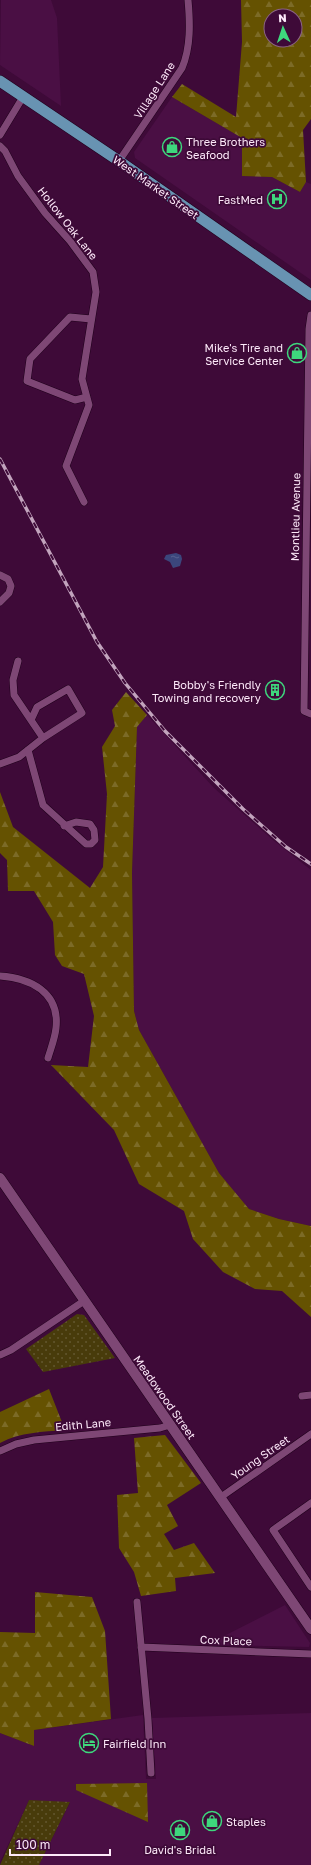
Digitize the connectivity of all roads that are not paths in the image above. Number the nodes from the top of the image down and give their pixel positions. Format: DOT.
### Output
graph roads {
  1 [pos="188,0"];
  2 [pos="0,81"];
  3 [pos="23,97"];
  4 [pos="0,135"];
  5 [pos="0,146"];
  6 [pos="119,161"];
  7 [pos="311,295"];
  8 [pos="311,315"];
  9 [pos="91,319"];
  10 [pos="86,397"];
  11 [pos="84,502"];
  12 [pos="0,574"];
  13 [pos="0,602"];
  14 [pos="18,661"];
  15 [pos="311,714"];
  16 [pos="31,720"];
  17 [pos="43,738"];
  18 [pos="28,750"];
  19 [pos="0,764"];
  20 [pos="64,826"];
  21 [pos="0,976"];
  22 [pos="48,1058"];
  23 [pos="0,1178"];
  24 [pos="84,1301"];
  25 [pos="0,1355"];
  26 [pos="311,1395"];
  27 [pos="302,1396"];
  28 [pos="170,1425"];
  29 [pos="311,1434"];
  30 [pos="0,1451"];
  31 [pos="221,1497"];
  32 [pos="311,1503"];
  33 [pos="311,1587"];
  34 [pos="137,1602"];
  35 [pos="311,1629"];
  36 [pos="141,1648"];
  37 [pos="311,1654"];
  38 [pos="151,1773"];
  1 -- 6 [label="street, Village Lane"];
  2 -- 3 [label="main road, West Market Street"];
  3 -- 4 [label="street"];
  3 -- 6 [label="main road, West Market Street"];
  5 -- 9 [label="street, Hollow Oak Lane"];
  6 -- 7 [label="main road, West Market Street"];
  8 -- 15 [label="street, Montlieu Avenue"];
  9 -- 10 [label="street, Hollow Oak Lane"];
  9 -- 10 [label="street"];
  10 -- 11 [label="street, Hollow Oak Lane"];
  12 -- 13 [label="street"];
  14 -- 16 [label="street"];
  16 -- 17 [label="street"];
  16 -- 17 [label="street"];
  17 -- 18 [label="street"];
  18 -- 19 [label="street"];
  18 -- 20 [label="street"];
  21 -- 22 [label="street"];
  23 -- 24 [label="street, Meadowood Street"];
  24 -- 25 [label="street"];
  24 -- 28 [label="street, Meadowood Street"];
  26 -- 27 [label="street"];
  28 -- 30 [label="street, Edith Lane"];
  28 -- 31 [label="street, Meadowood Street"];
  29 -- 31 [label="street, Young Street"];
  31 -- 35 [label="street, Meadowood Street"];
  32 -- 33 [label="street"];
  34 -- 36 [label="street"];
  36 -- 37 [label="street, Cox Place"];
  36 -- 38 [label="street"];
}
